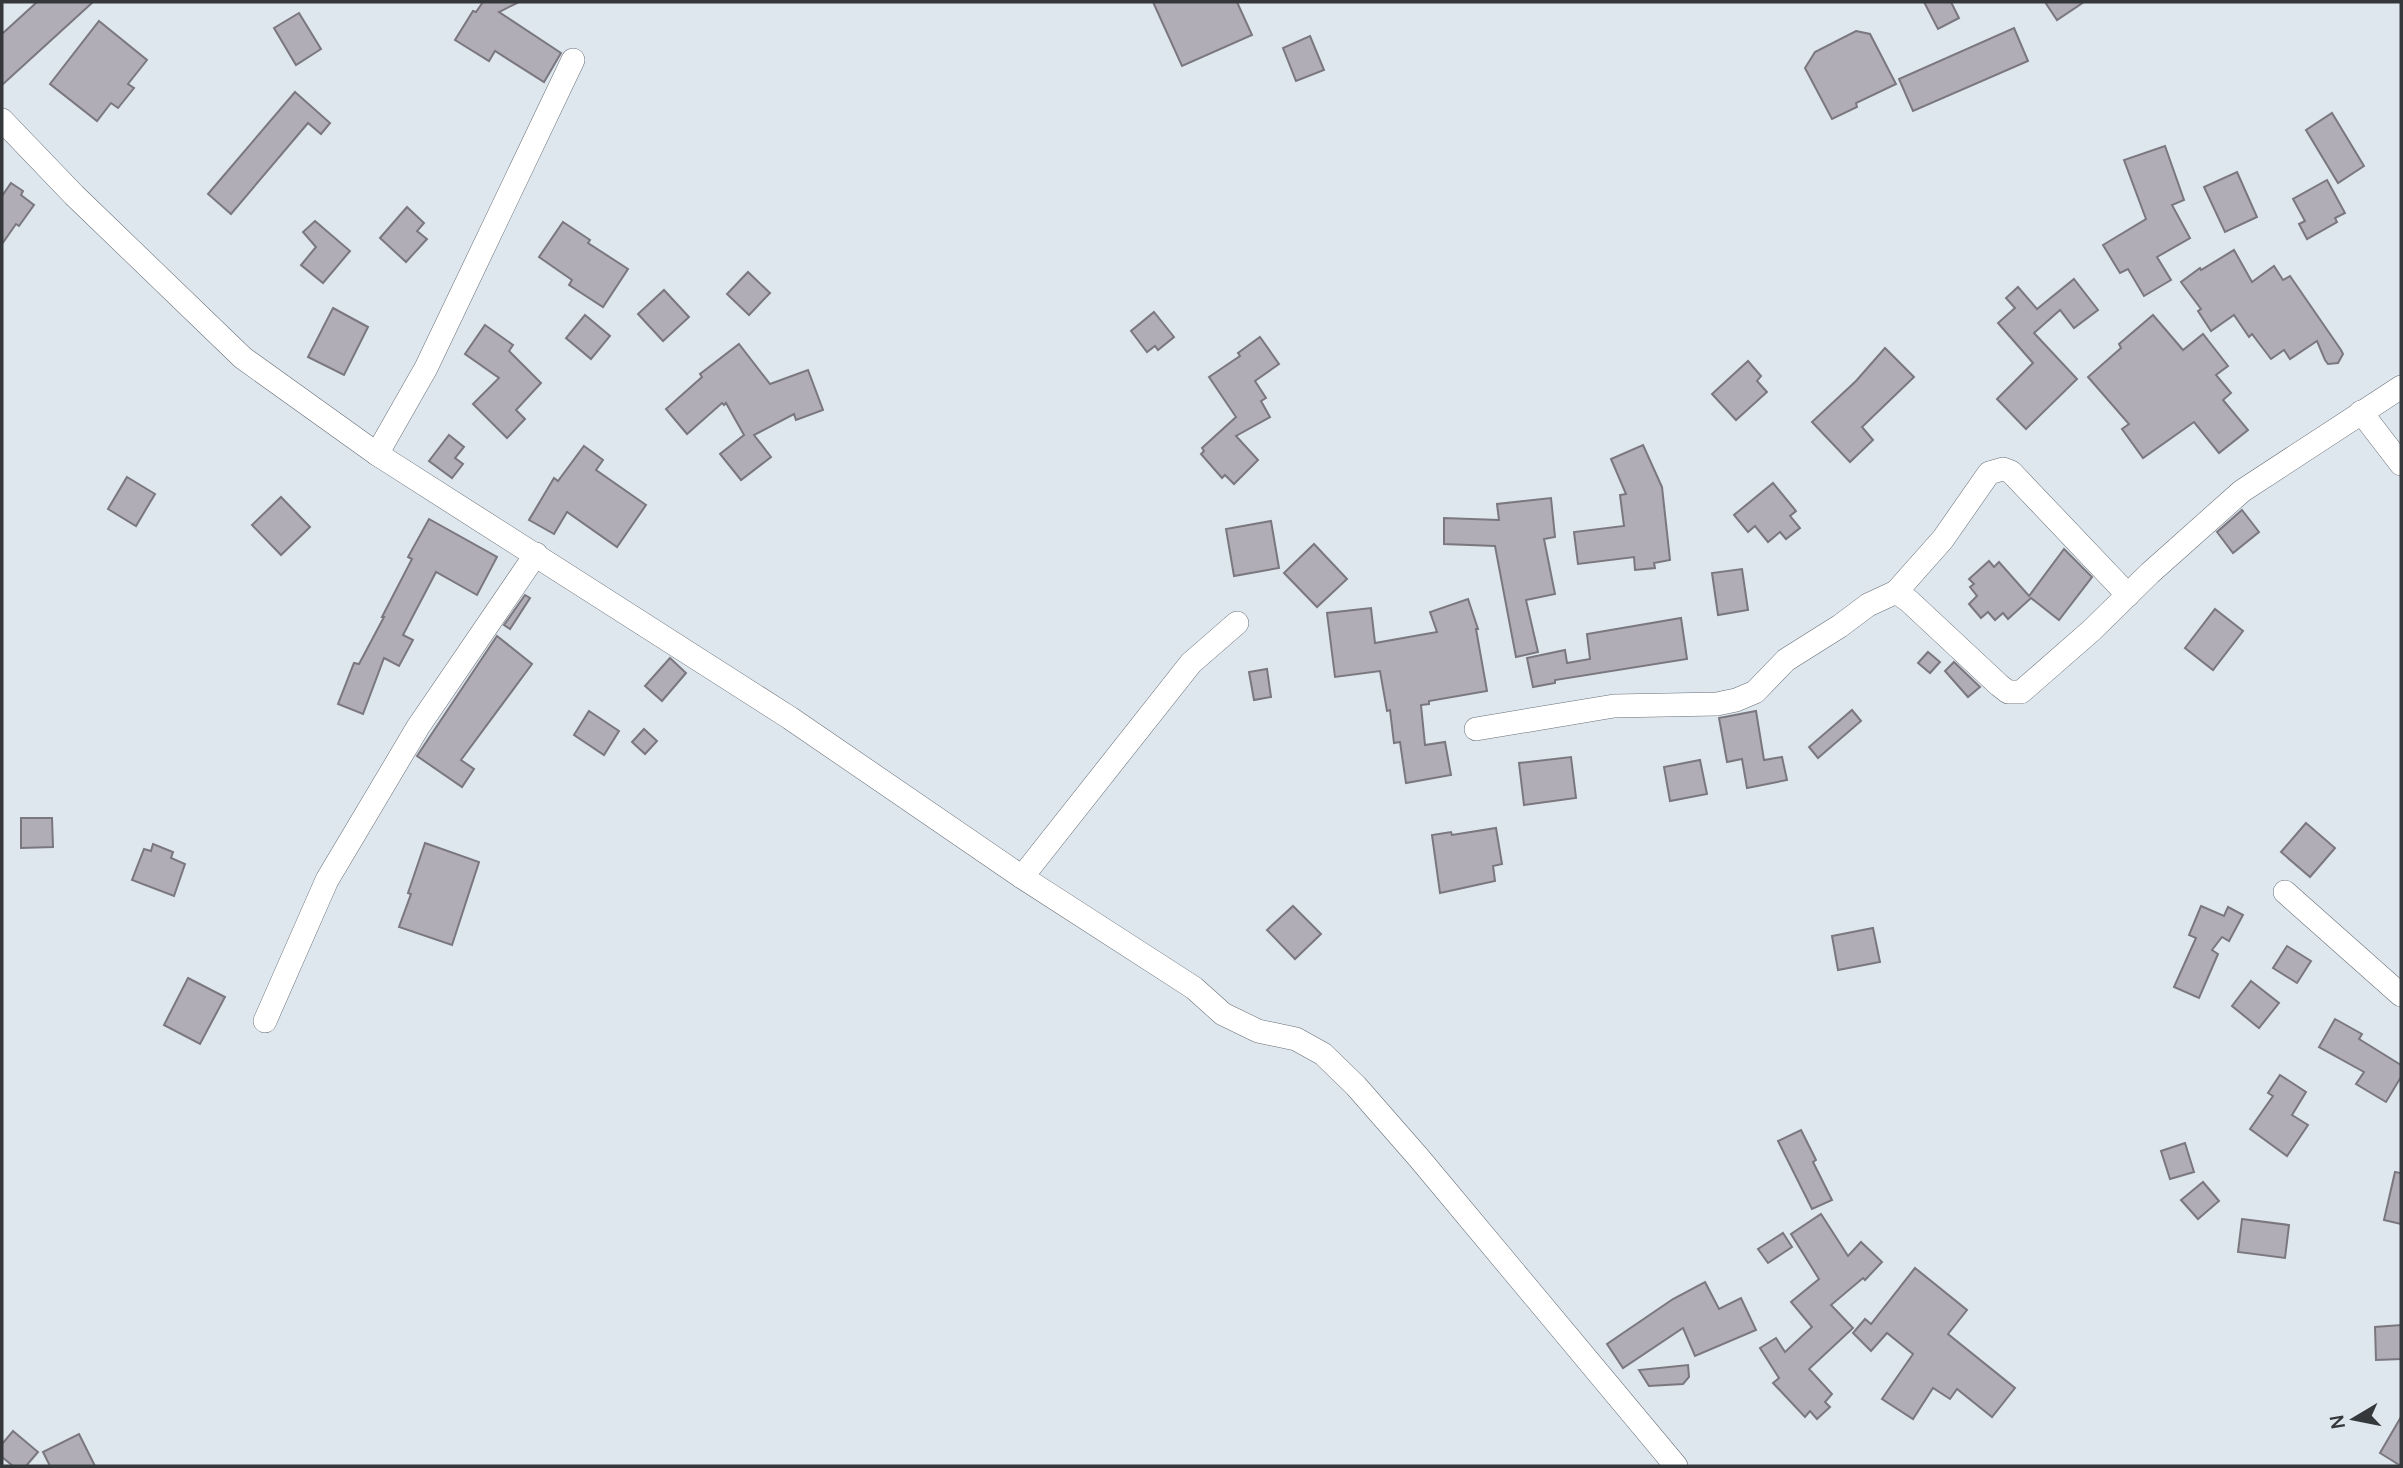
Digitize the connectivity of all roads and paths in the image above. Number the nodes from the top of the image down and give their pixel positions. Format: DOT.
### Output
graph roads {
  1 [pos="573,60"];
  2 [pos="2,120"];
  3 [pos="2401,387"];
  4 [pos="2361,412"];
  5 [pos="377,454"];
  6 [pos="2401,464"];
  7 [pos="536,554"];
  8 [pos="1896,592"];
  9 [pos="2128,595"];
  10 [pos="1237,623"];
  11 [pos="1476,729"];
  12 [pos="1022,877"];
  13 [pos="2285,892"];
  14 [pos="2401,995"];
  15 [pos="265,1021"];
  16 [pos="1676,1466"];
  1 -- 5 [label="street"];
  2 -- 5 [label="street"];
  3 -- 4 [label="street"];
  4 -- 6 [label="street"];
  4 -- 9 [label="street"];
  5 -- 7 [label="street"];
  7 -- 12 [label="street"];
  7 -- 15 [label="street"];
  8 -- 9 [label="street"];
  8 -- 9 [label="street"];
  8 -- 11 [label="street"];
  10 -- 12 [label="street"];
  12 -- 16 [label="street"];
  13 -- 14 [label="street"];
}
